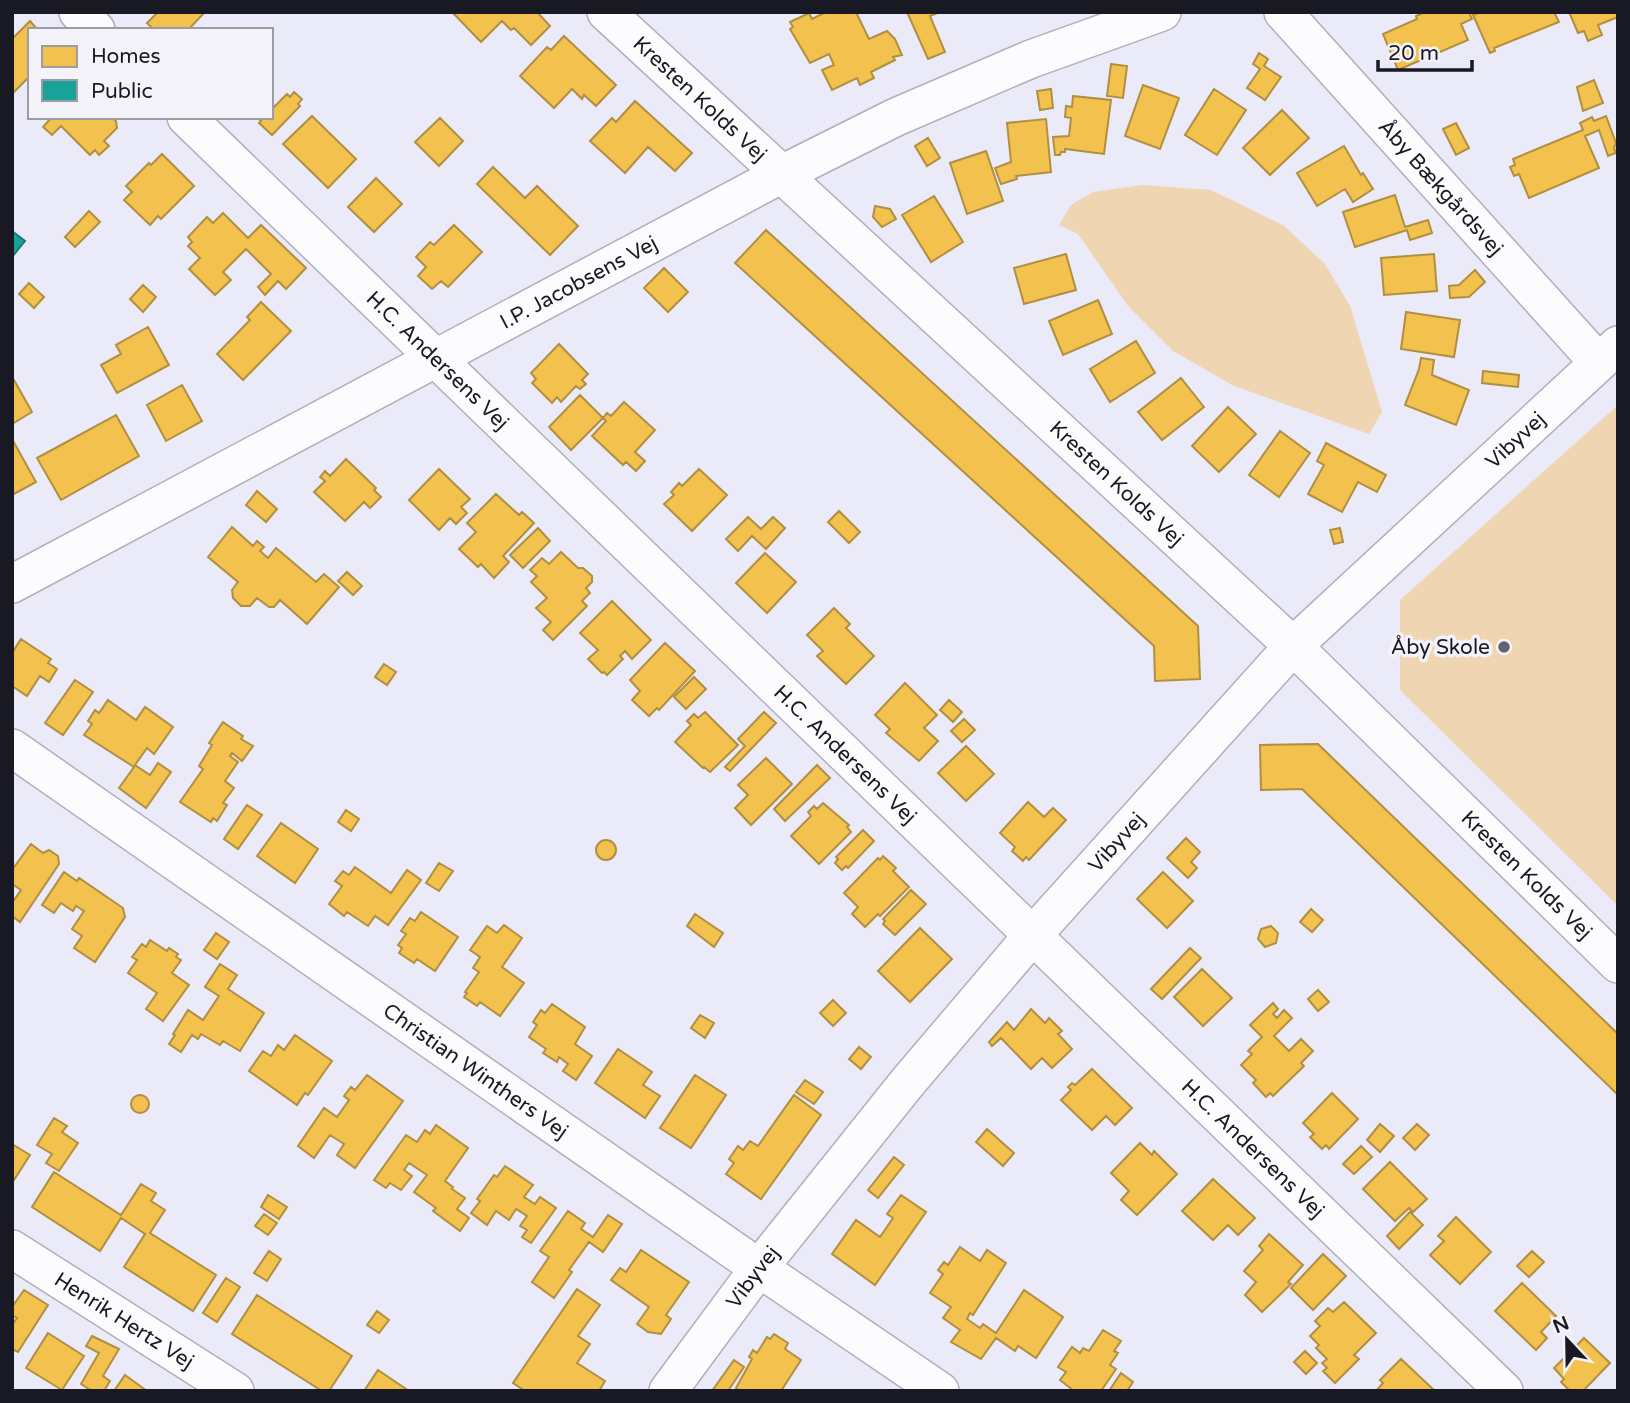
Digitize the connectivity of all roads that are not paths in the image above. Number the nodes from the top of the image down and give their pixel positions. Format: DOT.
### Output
graph roads {
  1 [pos="78,12"];
  2 [pos="606,12"];
  3 [pos="1162,12"];
  4 [pos="1283,12"];
  5 [pos="94,28"];
  6 [pos="188,119"];
  7 [pos="782,174"];
  8 [pos="1608,353"];
  9 [pos="436,359"];
  10 [pos="12,584"];
  11 [pos="1293,646"];
  12 [pos="12,748"];
  13 [pos="1032,936"];
  14 [pos="1618,964"];
  15 [pos="12,1249"];
  16 [pos="759,1268"];
  17 [pos="236,1391"];
  18 [pos="668,1391"];
  19 [pos="940,1391"];
  20 [pos="1503,1391"];
  1 -- 5 [label="street"];
  2 -- 7 [label="street, Kresten Kolds Vej"];
  3 -- 7 [label="street, I.P. Jacobsens Vej"];
  4 -- 8 [label="street, Åby Bækgårdsvej"];
  6 -- 9 [label="street, H.C. Andersens Vej"];
  7 -- 9 [label="street, I.P. Jacobsens Vej"];
  7 -- 11 [label="street, Kresten Kolds Vej"];
  8 -- 11 [label="street, Vibyvej"];
  9 -- 10 [label="street, I.P. Jacobsens Vej"];
  9 -- 13 [label="street, H.C. Andersens Vej"];
  11 -- 13 [label="street, Vibyvej"];
  11 -- 14 [label="street, Kresten Kolds Vej"];
  12 -- 16 [label="street, Christian Winthers Vej"];
  13 -- 16 [label="street, Vibyvej"];
  13 -- 20 [label="street, H.C. Andersens Vej"];
  15 -- 17 [label="street, Henrik Hertz Vej"];
  16 -- 18 [label="street, Vibyvej"];
  16 -- 19 [label="street, Christian Winthers Vej"];
}
